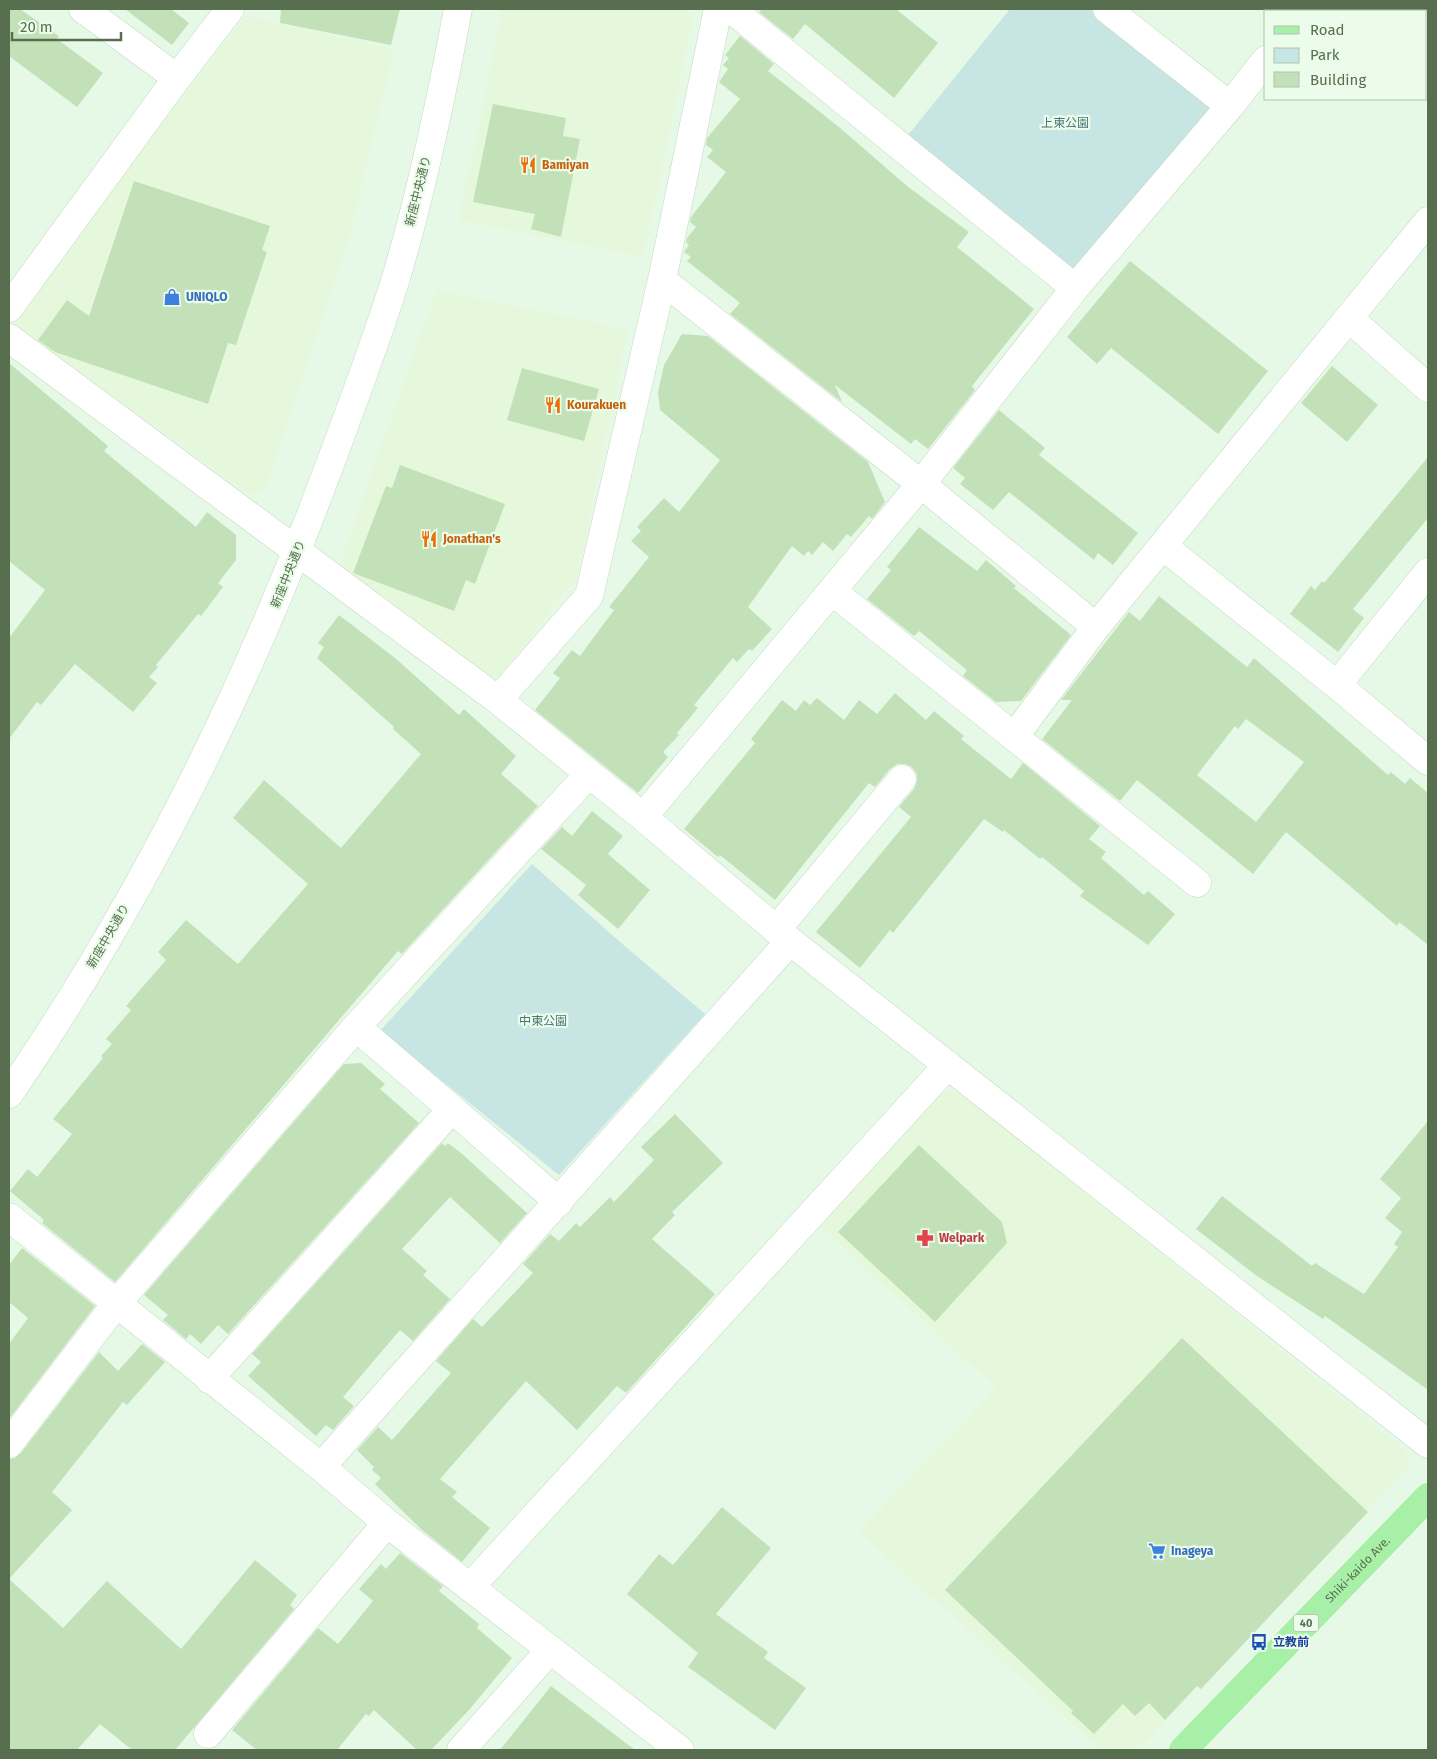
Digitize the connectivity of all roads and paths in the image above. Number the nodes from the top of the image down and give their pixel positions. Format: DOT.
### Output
graph roads {
  1 [pos="83,9"];
  2 [pos="230,9"];
  3 [pos="458,9"];
  4 [pos="718,9"];
  5 [pos="731,9"];
  6 [pos="1107,9"];
  7 [pos="1264,63"];
  8 [pos="177,78"];
  9 [pos="1230,106"];
  10 [pos="1428,221"];
  11 [pos="662,280"];
  12 [pos="1075,288"];
  13 [pos="9,308"];
  14 [pos="1349,318"];
  15 [pos="9,338"];
  16 [pos="1428,388"];
  17 [pos="921,484"];
  18 [pos="1163,546"];
  19 [pos="297,551"];
  20 [pos="1428,572"];
  21 [pos="832,591"];
  22 [pos="1096,627"];
  23 [pos="1337,685"];
  24 [pos="498,700"];
  25 [pos="1014,737"];
  26 [pos="1428,761"];
  27 [pos="589,774"];
  28 [pos="902,779"];
  29 [pos="643,817"];
  30 [pos="1197,883"];
  31 [pos="783,935"];
  32 [pos="356,1028"];
  33 [pos="948,1065"];
  34 [pos="9,1094"];
  35 [pos="452,1109"];
  36 [pos="559,1202"];
  37 [pos="12,1226"];
  38 [pos="116,1304"];
  39 [pos="209,1379"];
  40 [pos="9,1444"];
  41 [pos="1428,1444"];
  42 [pos="321,1466"];
  43 [pos="1428,1497"];
  44 [pos="387,1522"];
  45 [pos="471,1586"];
  46 [pos="550,1650"];
  47 [pos="208,1734"];
  48 [pos="461,1750"];
  49 [pos="680,1750"];
  50 [pos="1183,1750"];
  1 -- 8 [label="street"];
  2 -- 8 [label="street"];
  3 -- 19 [label="street, 新座中央通り"];
  4 -- 11 [label="street"];
  5 -- 12 [label="street"];
  6 -- 9 [label="street"];
  7 -- 9 [label="street"];
  8 -- 13 [label="street"];
  9 -- 12 [label="street"];
  10 -- 14 [label="street"];
  11 -- 17 [label="street"];
  11 -- 24 [label="street"];
  12 -- 17 [label="street"];
  14 -- 16 [label="street"];
  14 -- 18 [label="street"];
  15 -- 19 [label="street"];
  17 -- 21 [label="street"];
  17 -- 22 [label="street"];
  18 -- 22 [label="street"];
  18 -- 23 [label="street"];
  19 -- 24 [label="street"];
  19 -- 34 [label="street, 新座中央通り"];
  20 -- 23 [label="street"];
  21 -- 25 [label="street"];
  21 -- 29 [label="street"];
  22 -- 25 [label="street"];
  23 -- 26 [label="street"];
  24 -- 27 [label="street"];
  25 -- 30 [label="street"];
  27 -- 29 [label="street"];
  27 -- 32 [label="street"];
  28 -- 31 [label="street"];
  29 -- 31 [label="street"];
  31 -- 33 [label="street"];
  31 -- 36 [label="street"];
  32 -- 35 [label="street"];
  32 -- 38 [label="street"];
  33 -- 41 [label="street"];
  33 -- 45 [label="street"];
  35 -- 36 [label="street"];
  35 -- 39 [label="street"];
  36 -- 42 [label="street"];
  37 -- 38 [label="street"];
  38 -- 39 [label="street"];
  38 -- 40 [label="street"];
  39 -- 42 [label="street"];
  42 -- 44 [label="street"];
  43 -- 50 [label="main road, Shiki-kaido Ave. / 40"];
  44 -- 45 [label="street"];
  44 -- 47 [label="street"];
  45 -- 46 [label="street"];
  46 -- 48 [label="street"];
  46 -- 49 [label="street"];
}
